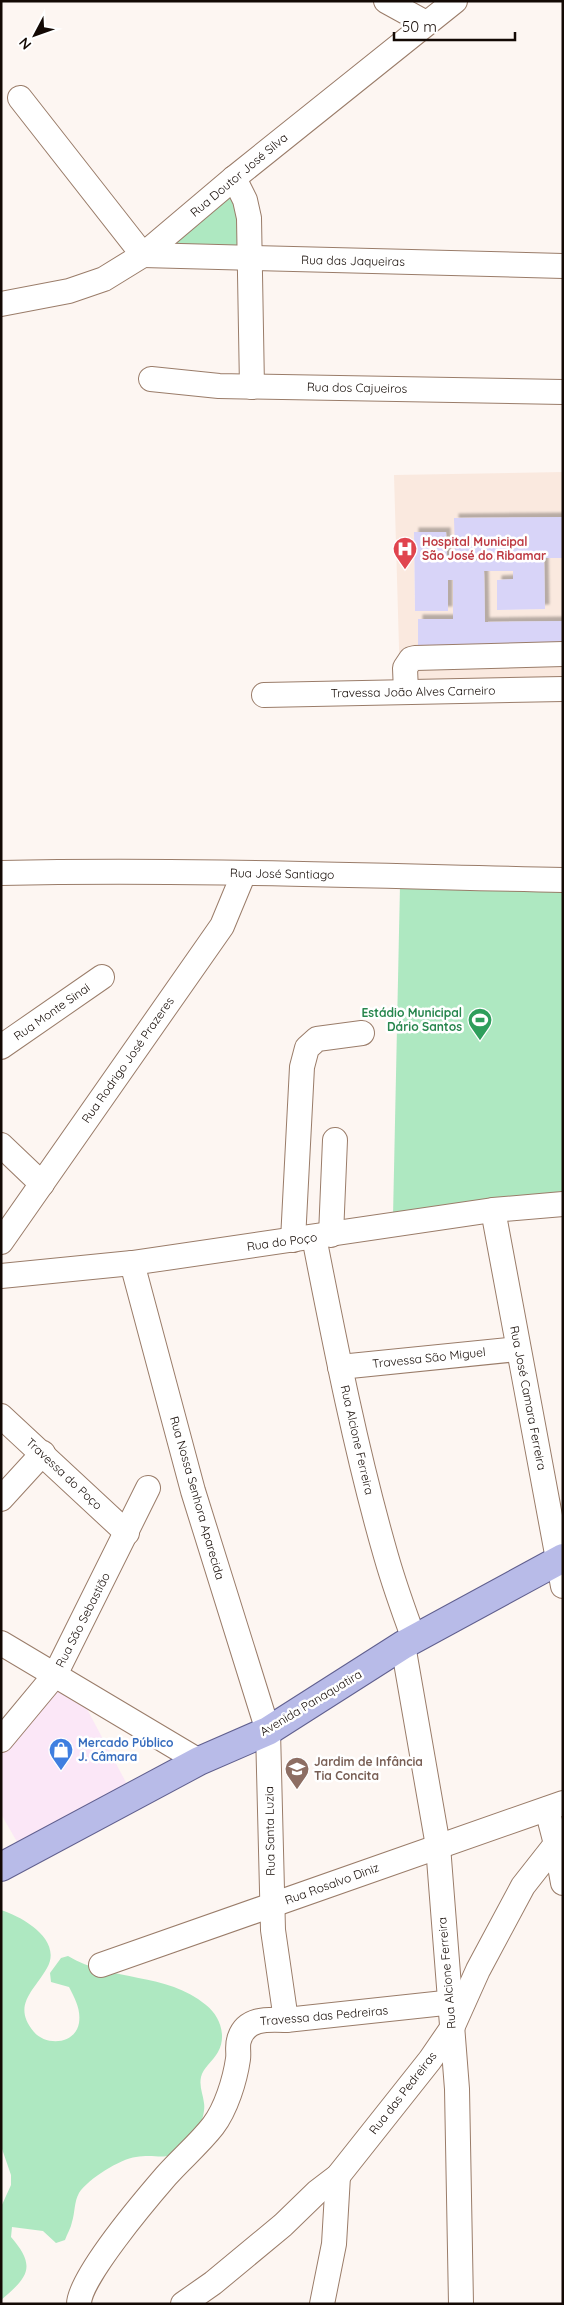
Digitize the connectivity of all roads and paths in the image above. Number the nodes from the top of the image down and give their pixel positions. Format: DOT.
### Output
graph roads {
  1 [pos="386,1"];
  2 [pos="455,1"];
  3 [pos="426,23"];
  4 [pos="20,98"];
  5 [pos="234,178"];
  6 [pos="143,255"];
  7 [pos="250,258"];
  8 [pos="563,266"];
  9 [pos="1,304"];
  10 [pos="151,379"];
  11 [pos="252,387"];
  12 [pos="563,392"];
  13 [pos="563,654"];
  14 [pos="563,690"];
  15 [pos="406,692"];
  16 [pos="264,695"];
  17 [pos="1,873"];
  18 [pos="244,873"];
  19 [pos="563,880"];
  20 [pos="102,977"];
  21 [pos="362,1033"];
  22 [pos="1,1047"];
  23 [pos="335,1140"];
  24 [pos="1,1145"];
  25 [pos="42,1184"];
  26 [pos="563,1204"];
  27 [pos="493,1210"];
  28 [pos="313,1237"];
  29 [pos="1,1242"];
  30 [pos="132,1263"];
  31 [pos="1,1276"];
  32 [pos="518,1349"];
  33 [pos="340,1366"];
  34 [pos="1,1416"];
  35 [pos="43,1453"];
  36 [pos="148,1488"];
  37 [pos="1,1499"];
  38 [pos="127,1533"];
  39 [pos="562,1568"];
  40 [pos="408,1642"];
  41 [pos="1,1643"];
  42 [pos="55,1675"];
  43 [pos="268,1731"];
  44 [pos="1,1740"];
  45 [pos="198,1761"];
  46 [pos="555,1806"];
  47 [pos="556,1844"];
  48 [pos="438,1846"];
  49 [pos="1,1867"];
  50 [pos="563,1883"];
  51 [pos="272,1905"];
  52 [pos="101,1965"];
  53 [pos="456,2002"];
  54 [pos="286,2020"];
  55 [pos="452,2028"];
  56 [pos="338,2176"];
  57 [pos="80,2304"];
  58 [pos="183,2304"];
  59 [pos="322,2304"];
  60 [pos="461,2304"];
  1 -- 3 [label="street"];
  2 -- 3 [label="street, Rua Doutor José Silva"];
  3 -- 5 [label="street, Rua Doutor José Silva"];
  4 -- 6 [label="street"];
  5 -- 6 [label="street, Rua Doutor José Silva"];
  5 -- 7 [label="street"];
  6 -- 7 [label="street, Rua das Jaqueiras"];
  6 -- 9 [label="street, Rua Doutor José Silva"];
  7 -- 8 [label="street, Rua das Jaqueiras"];
  7 -- 11 [label="street"];
  10 -- 11 [label="street, Rua dos Cajueiros"];
  11 -- 12 [label="street, Rua dos Cajueiros"];
  13 -- 15 [label="street"];
  14 -- 15 [label="street, Travessa João Alves Carneiro"];
  15 -- 16 [label="street, Travessa João Alves Carneiro"];
  17 -- 18 [label="street, Rua José Santiago"];
  18 -- 19 [label="street, Rua José Santiago"];
  18 -- 25 [label="street, Rua Rodrigo José Prazeres"];
  20 -- 22 [label="street, Rua Monte Sinai"];
  21 -- 28 [label="street"];
  23 -- 28 [label="street"];
  24 -- 25 [label="street"];
  25 -- 29 [label="street, Rua Rodrigo José Prazeres"];
  26 -- 27 [label="street, Rua do Poço"];
  27 -- 28 [label="street, Rua do Poço"];
  27 -- 32 [label="street, Rua José Camara Ferreira"];
  28 -- 30 [label="street, Rua do Poço"];
  28 -- 33 [label="street, Rua Alcione Ferreira"];
  30 -- 31 [label="street, Rua do Poço"];
  30 -- 43 [label="street, Rua Nossa Senhora Aparecida"];
  32 -- 33 [label="street, Travessa São Miguel"];
  32 -- 39 [label="street, Rua José Camara Ferreira"];
  33 -- 40 [label="street, Rua Alcione Ferreira"];
  34 -- 35 [label="street, Travessa do Poço"];
  35 -- 37 [label="street"];
  35 -- 38 [label="street, Travessa do Poço"];
  36 -- 38 [label="street, Rua São Sebastião"];
  38 -- 42 [label="street, Rua São Sebastião"];
  39 -- 40 [label="main road, Avenida Panaquatira"];
  40 -- 43 [label="main road, Avenida Panaquatira"];
  40 -- 48 [label="street, Rua Alcione Ferreira"];
  41 -- 42 [label="street"];
  42 -- 44 [label="street, Rua São Sebastião"];
  42 -- 45 [label="street"];
  43 -- 45 [label="main road, Avenida Panaquatira"];
  43 -- 51 [label="street, Rua Santa Luzia"];
  45 -- 49 [label="main road, Avenida Panaquatira"];
  46 -- 47 [label="street"];
  46 -- 48 [label="street, Rua Rosalvo Diniz"];
  47 -- 50 [label="street"];
  47 -- 53 [label="street"];
  48 -- 51 [label="street, Rua Rosalvo Diniz"];
  48 -- 53 [label="street, Rua Alcione Ferreira"];
  51 -- 52 [label="street, Rua Rosalvo Diniz"];
  51 -- 54 [label="street, Rua Santa Luzia"];
  53 -- 54 [label="street, Travessa das Pedreiras"];
  53 -- 55 [label="street, Rua Alcione Ferreira"];
  54 -- 57 [label="street, Travessa das Pedreiras"];
  55 -- 56 [label="street, Rua das Pedreiras"];
  55 -- 60 [label="street, Rua Alcione Ferreira"];
  56 -- 58 [label="street, Rua das Pedreiras"];
  56 -- 59 [label="street"];
}
